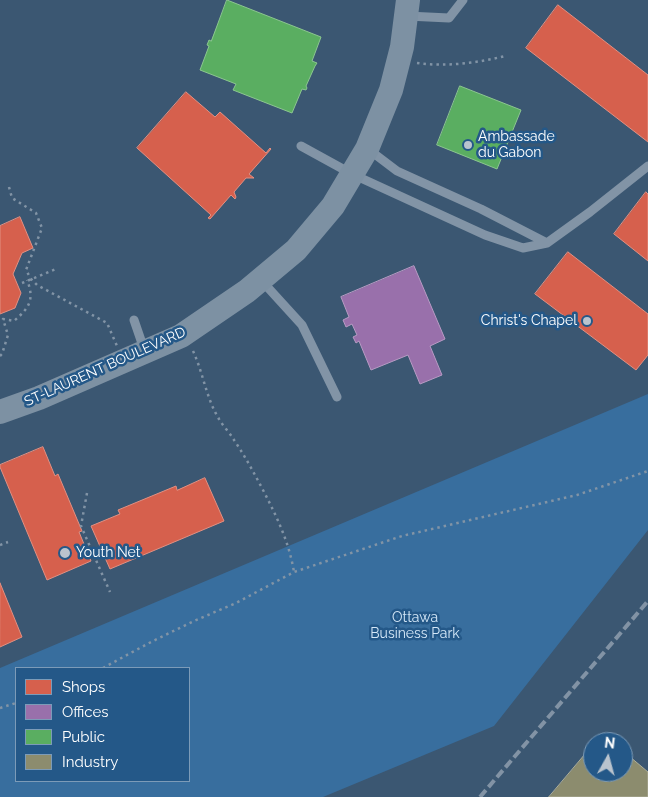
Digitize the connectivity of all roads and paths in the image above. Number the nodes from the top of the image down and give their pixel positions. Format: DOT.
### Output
graph roads {
  1 [pos="463,0"];
  2 [pos="407,8"];
  3 [pos="504,56"];
  4 [pos="398,61"];
  5 [pos="301,146"];
  6 [pos="367,148"];
  7 [pos="648,166"];
  8 [pos="352,174"];
  9 [pos="9,187"];
  10 [pos="547,243"];
  11 [pos="56,269"];
  12 [pos="31,278"];
  13 [pos="27,280"];
  14 [pos="261,280"];
  15 [pos="22,283"];
  16 [pos="134,320"];
  17 [pos="183,334"];
  18 [pos="119,349"];
  19 [pos="145,352"];
  20 [pos="0,356"];
  21 [pos="337,397"];
  22 [pos="0,412"];
  23 [pos="648,471"];
  24 [pos="86,493"];
  25 [pos="8,542"];
  26 [pos="0,545"];
  27 [pos="294,572"];
  28 [pos="110,592"];
  29 [pos="105,667"];
  30 [pos="15,703"];
  31 [pos="0,708"];
  1 -- 2 [label="lane"];
  2 -- 4 [label="street, ST-LAURENT BOULEVARD"];
  3 -- 4 [label="path"];
  4 -- 6 [label="street, ST-LAURENT BOULEVARD"];
  5 -- 8 [label="lane"];
  6 -- 8 [label="street, ST-LAURENT BOULEVARD"];
  6 -- 10 [label="lane"];
  7 -- 10 [label="lane"];
  8 -- 10 [label="lane"];
  8 -- 14 [label="street, ST-LAURENT BOULEVARD"];
  9 -- 12 [label="path"];
  11 -- 12 [label="path"];
  12 -- 13 [label="path"];
  12 -- 18 [label="path"];
  13 -- 15 [label="path"];
  13 -- 20 [label="path"];
  14 -- 17 [label="street, ST-LAURENT BOULEVARD"];
  14 -- 21 [label="lane"];
  16 -- 19 [label="lane"];
  17 -- 19 [label="street, ST-LAURENT BOULEVARD"];
  17 -- 27 [label="path"];
  19 -- 22 [label="street, ST-LAURENT BOULEVARD"];
  23 -- 27 [label="path"];
  24 -- 28 [label="path"];
  25 -- 26 [label="path"];
  27 -- 29 [label="path"];
  30 -- 31 [label="path"];
}
